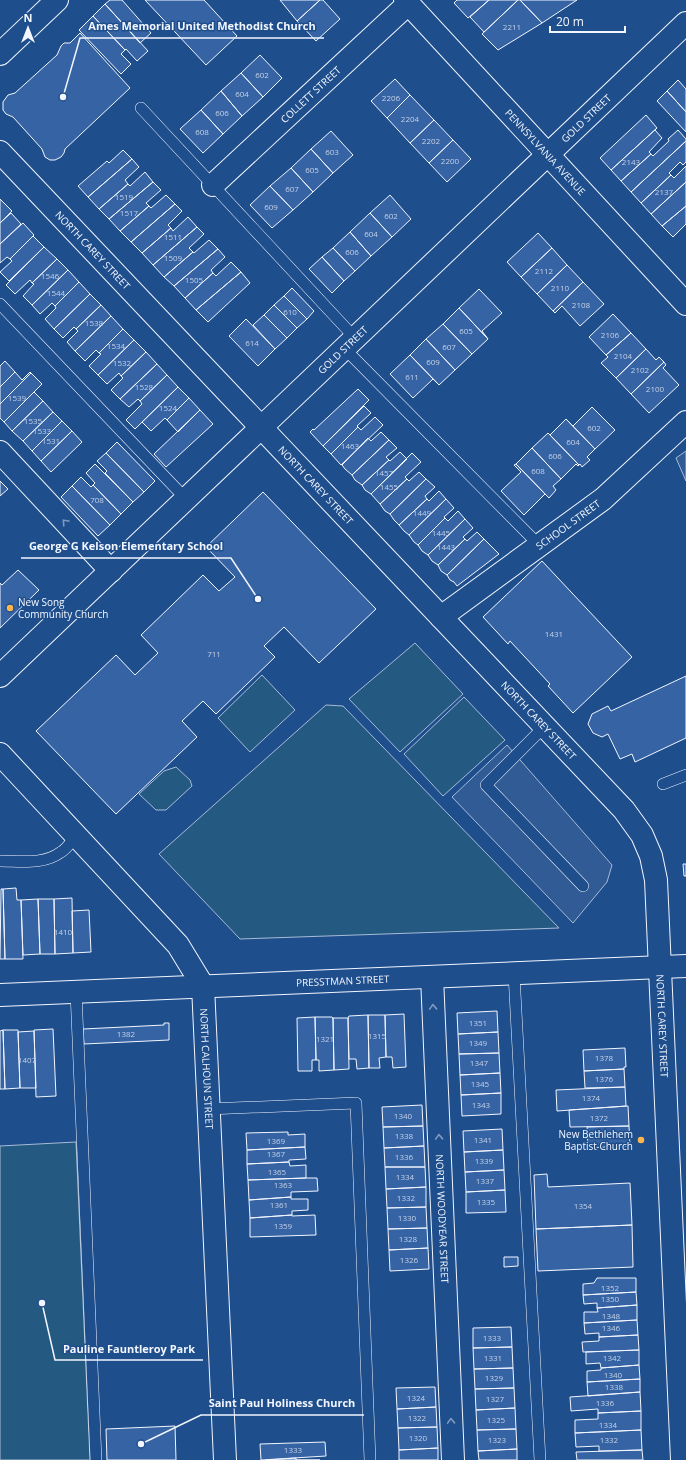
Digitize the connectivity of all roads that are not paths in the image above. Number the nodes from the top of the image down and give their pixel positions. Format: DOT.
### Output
graph roads {
  1 [pos="57,0"];
  2 [pos="406,2"];
  3 [pos="686,23"];
  4 [pos="0,54"];
  5 [pos="141,108"];
  6 [pos="0,152"];
  7 [pos="548,154"];
  8 [pos="213,185"];
  9 [pos="0,304"];
  10 [pos="686,304"];
  11 [pos="350,343"];
  12 [pos="686,422"];
  13 [pos="262,427"];
  14 [pos="0,452"];
  15 [pos="186,499"];
  16 [pos="539,545"];
  17 [pos="110,571"];
  18 [pos="441,617"];
  19 [pos="0,676"];
  20 [pos="545,726"];
  21 [pos="0,754"];
  22 [pos="686,775"];
  23 [pos="663,784"];
  24 [pos="76,836"];
  25 [pos="0,861"];
  26 [pos="583,886"];
  27 [pos="686,966"];
  28 [pos="660,967"];
  29 [pos="514,974"];
  30 [pos="432,977"];
  31 [pos="203,986"];
  32 [pos="76,992"];
  33 [pos="0,995"];
  34 [pos="208,1109"];
  35 [pos="96,1460"];
  36 [pos="225,1460"];
  37 [pos="370,1460"];
  38 [pos="453,1460"];
  39 [pos="540,1460"];
  40 [pos="682,1460"];
  1 -- 4 [label="street"];
  2 -- 7 [label="street, PENNSYLVANIA AVENUE"];
  2 -- 8 [label="street, COLLETT STREET"];
  3 -- 7 [label="street, GOLD STREET"];
  5 -- 8 [label="lane"];
  6 -- 13 [label="street, NORTH CAREY STREET"];
  7 -- 10 [label="street, PENNSYLVANIA AVENUE"];
  7 -- 11 [label="street, GOLD STREET"];
  8 -- 11 [label="lane"];
  9 -- 15 [label="lane"];
  11 -- 13 [label="street, GOLD STREET"];
  11 -- 16 [label="lane"];
  12 -- 16 [label="street, SCHOOL STREET"];
  13 -- 15 [label="street, GOLD STREET"];
  13 -- 18 [label="street, NORTH CAREY STREET"];
  17 -- 14 [label="street, one-way"];
  15 -- 17 [label="street, GOLD STREET"];
  16 -- 18 [label="street, SCHOOL STREET"];
  17 -- 19 [label="street, GOLD STREET"];
  18 -- 20 [label="street, NORTH CAREY STREET"];
  20 -- 26 [label="lane"];
  20 -- 28 [label="street, NORTH CAREY STREET"];
  21 -- 24 [label="street, NORTH CALHOUN STREET"];
  22 -- 23 [label="lane"];
  24 -- 25 [label="lane"];
  24 -- 31 [label="street, NORTH CALHOUN STREET"];
  27 -- 28 [label="street, PRESSTMAN STREET"];
  28 -- 29 [label="street, PRESSTMAN STREET"];
  28 -- 40 [label="street, NORTH CAREY STREET"];
  29 -- 30 [label="street, PRESSTMAN STREET"];
  29 -- 39 [label="lane"];
  30 -- 31 [label="street, PRESSTMAN STREET"];
  38 -- 30 [label="street, NORTH WOODYEAR STREET, one-way"];
  31 -- 32 [label="street, PRESSTMAN STREET"];
  31 -- 34 [label="street, NORTH CALHOUN STREET"];
  32 -- 33 [label="street, PRESSTMAN STREET"];
  32 -- 35 [label="lane"];
  34 -- 36 [label="street, NORTH CALHOUN STREET"];
  34 -- 37 [label="lane"];
}
